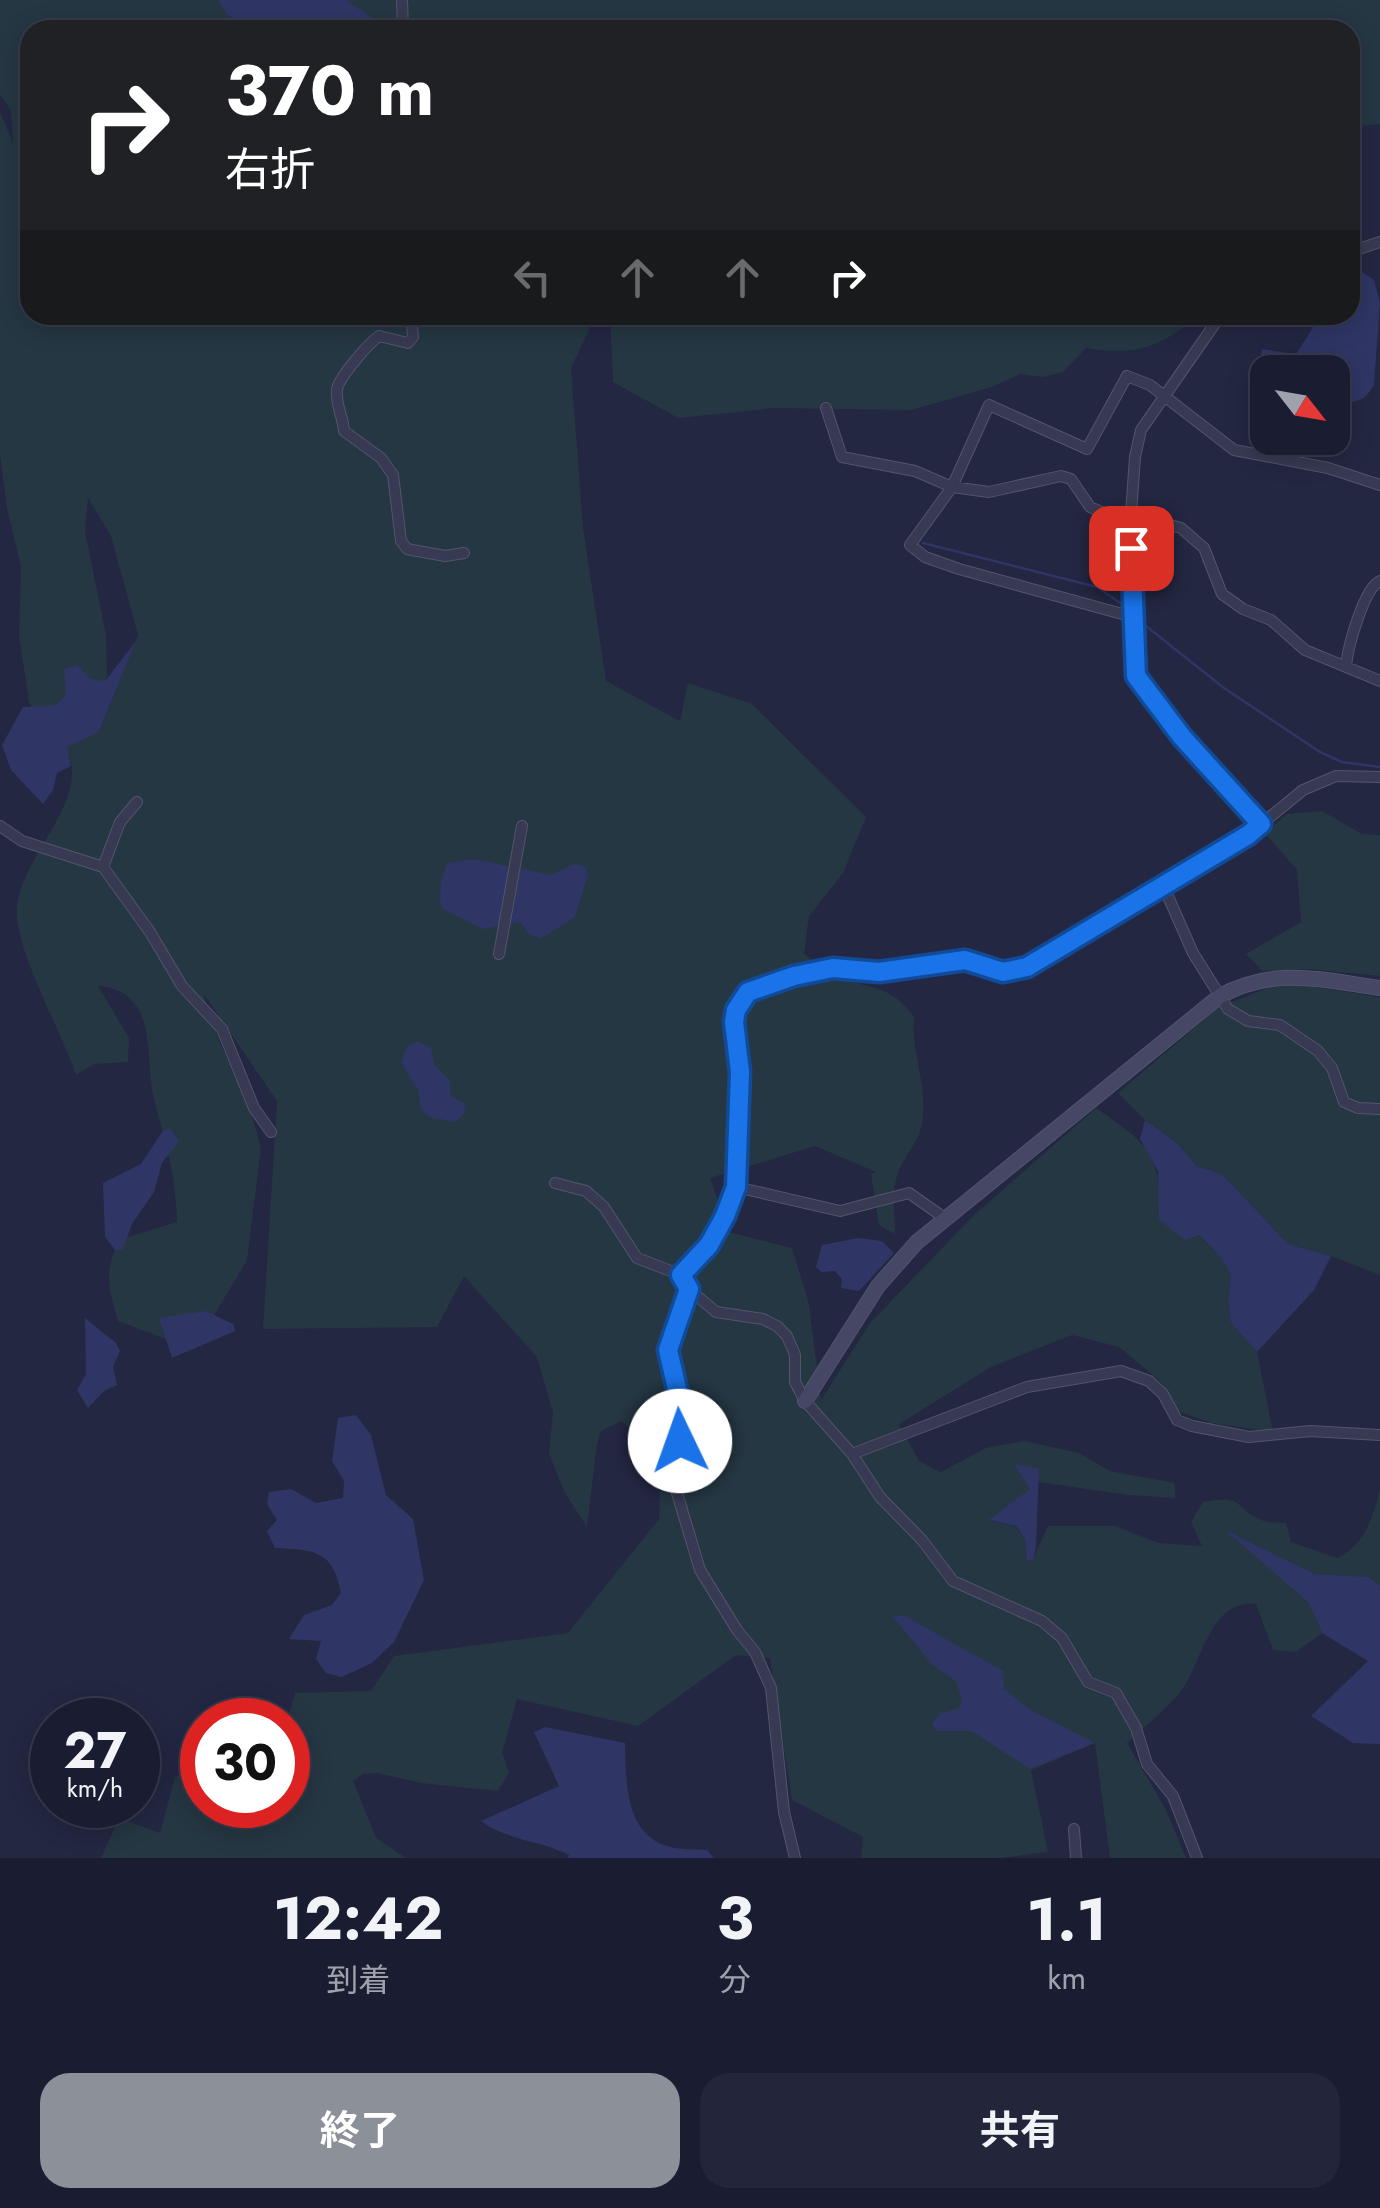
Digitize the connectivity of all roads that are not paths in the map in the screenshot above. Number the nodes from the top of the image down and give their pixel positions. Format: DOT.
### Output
graph roads {
  1 [pos="412,325"];
  2 [pos="1214,325"];
  3 [pos="1165,397"];
  4 [pos="826,408"];
  5 [pos="1380,485"];
  6 [pos="952,487"];
  7 [pos="1131,514"];
  8 [pos="464,552"];
  9 [pos="1380,581"];
  10 [pos="1134,617"];
  11 [pos="1346,666"];
  12 [pos="1380,681"];
  13 [pos="1380,776"];
  14 [pos="137,802"];
  15 [pos="1261,824"];
  16 [pos="0,826"];
  17 [pos="522,826"];
  18 [pos="103,867"];
  19 [pos="1163,885"];
  20 [pos="499,954"];
  21 [pos="1380,988"];
  22 [pos="1220,996"];
  23 [pos="1380,1109"];
  24 [pos="271,1132"];
  25 [pos="554,1183"];
  26 [pos="736,1187"];
  27 [pos="946,1219"];
  28 [pos="681,1275"];
  29 [pos="689,1289"];
  30 [pos="805,1401"];
  31 [pos="1348,1432"];
  32 [pos="1380,1435"];
  33 [pos="1380,1446"];
  34 [pos="852,1454"];
  35 [pos="1074,1829"];
  36 [pos="795,1858"];
  37 [pos="1076,1858"];
  38 [pos="1198,1858"];
  1 -- 8 [label="street"];
  2 -- 3 [label="street"];
  3 -- 5 [label="street"];
  3 -- 6 [label="street"];
  3 -- 7 [label="street"];
  4 -- 6 [label="street"];
  6 -- 7 [label="street"];
  6 -- 10 [label="street"];
  7 -- 10 [label="street"];
  7 -- 11 [label="street"];
  9 -- 11 [label="street"];
  10 -- 15 [label="street"];
  11 -- 12 [label="street"];
  13 -- 15 [label="street"];
  14 -- 18 [label="street"];
  15 -- 19 [label="street"];
  16 -- 18 [label="street"];
  17 -- 20 [label="street"];
  18 -- 24 [label="street"];
  19 -- 22 [label="street"];
  19 -- 26 [label="street"];
  21 -- 22 [label="street"];
  22 -- 23 [label="street"];
  22 -- 27 [label="street"];
  25 -- 28 [label="street"];
  26 -- 27 [label="street"];
  26 -- 28 [label="street"];
  27 -- 30 [label="street"];
  28 -- 29 [label="street"];
  29 -- 30 [label="street"];
  29 -- 36 [label="street"];
  30 -- 34 [label="street"];
  31 -- 32 [label="street"];
  31 -- 33 [label="street"];
  31 -- 34 [label="street"];
  34 -- 38 [label="street"];
  35 -- 37 [label="street"];
}
